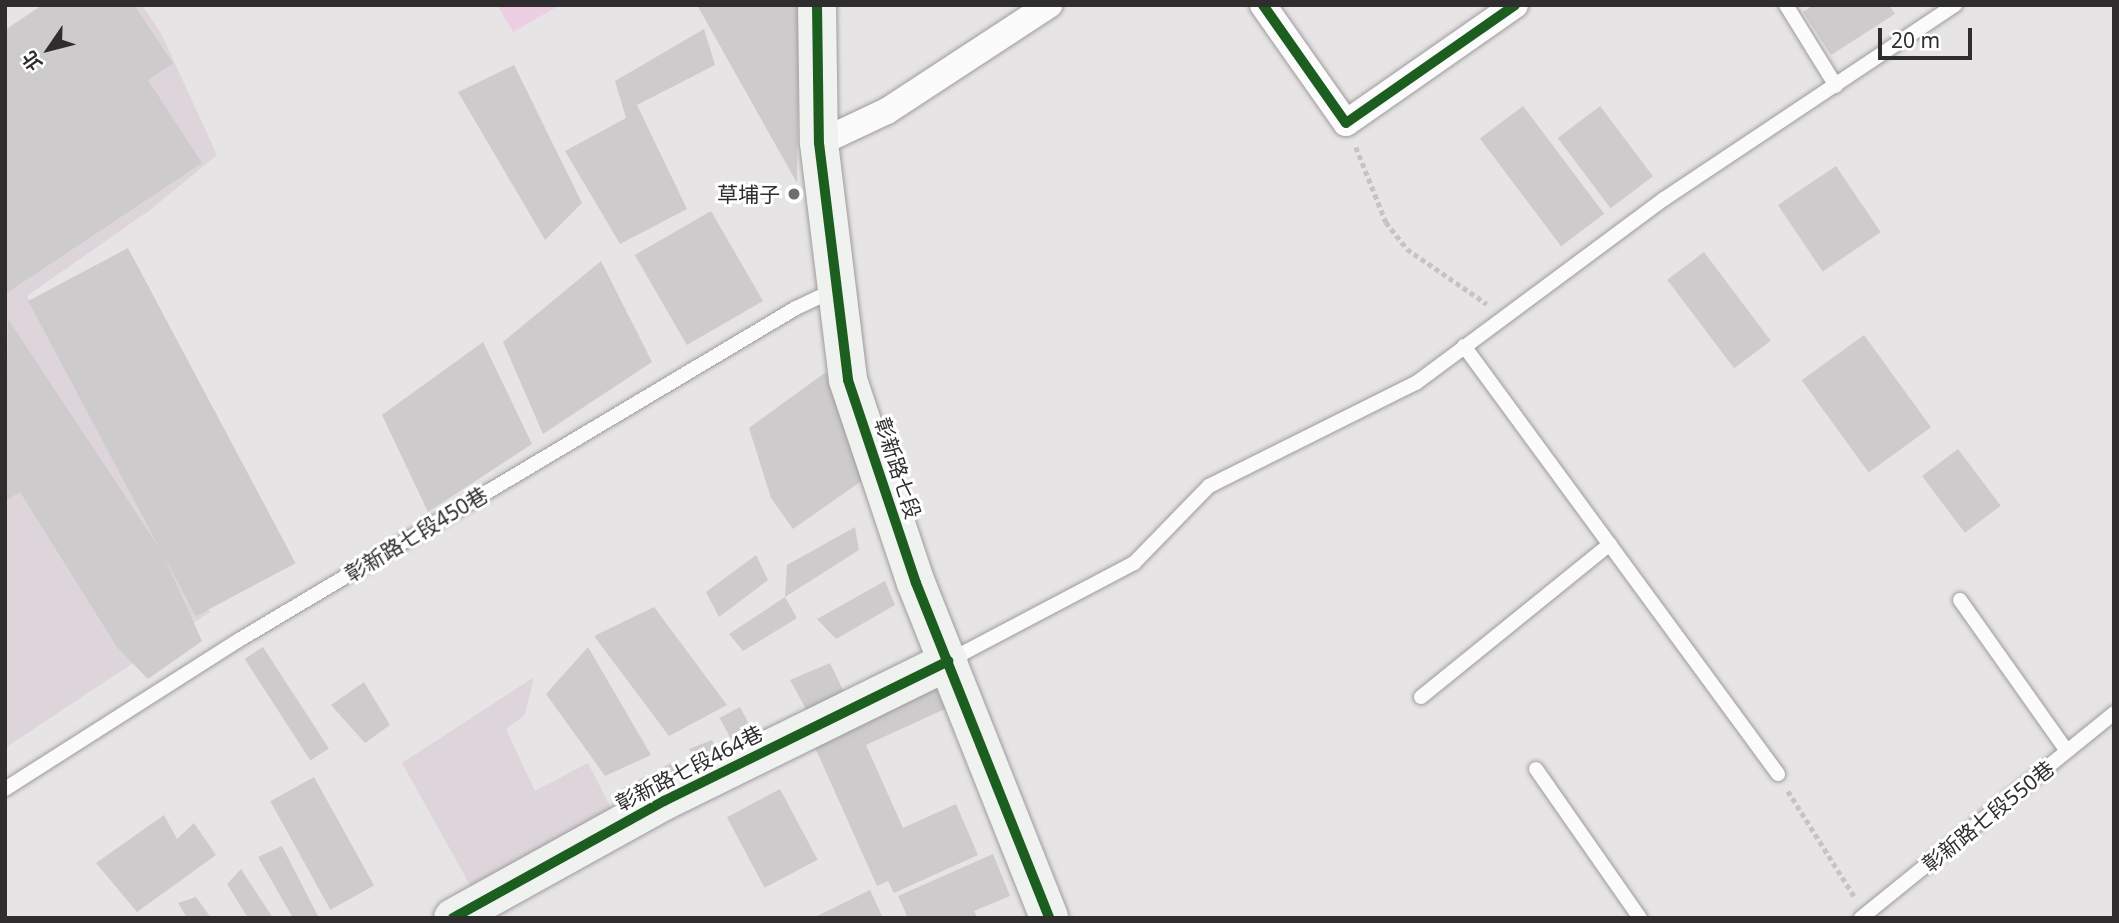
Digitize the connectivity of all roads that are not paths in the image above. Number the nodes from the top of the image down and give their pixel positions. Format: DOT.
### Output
graph roads {
  1 [pos="817,5"];
  2 [pos="1049,5"];
  3 [pos="1263,5"];
  4 [pos="1515,5"];
  5 [pos="1786,5"];
  6 [pos="1955,5"];
  7 [pos="1836,86"];
  8 [pos="819,144"];
  9 [pos="834,290"];
  10 [pos="1464,346"];
  11 [pos="1610,544"];
  12 [pos="1960,600"];
  13 [pos="948,661"];
  14 [pos="1420,697"];
  15 [pos="2114,713"];
  16 [pos="2067,751"];
  17 [pos="1536,769"];
  18 [pos="1777,774"];
  19 [pos="5,789"];
  20 [pos="1863,916"];
  21 [pos="453,918"];
  22 [pos="1049,918"];
  23 [pos="1640,918"];
  1 -- 8 [label="street, 彰新路七段"];
  2 -- 8 [label="street"];
  3 -- 4 [label="street"];
  5 -- 7 [label="lane"];
  6 -- 7 [label="lane"];
  7 -- 10 [label="lane"];
  8 -- 9 [label="street, 彰新路七段"];
  9 -- 13 [label="street, 彰新路七段"];
  9 -- 19 [label="lane, 彰新路七段450巷"];
  10 -- 11 [label="lane"];
  10 -- 13 [label="lane"];
  11 -- 14 [label="lane"];
  11 -- 18 [label="lane"];
  12 -- 16 [label="lane"];
  13 -- 21 [label="street, 彰新路七段464巷"];
  13 -- 22 [label="street, 彰新路七段"];
  15 -- 16 [label="lane, 彰新路七段550巷"];
  16 -- 20 [label="lane, 彰新路七段550巷"];
  17 -- 23 [label="lane"];
}
